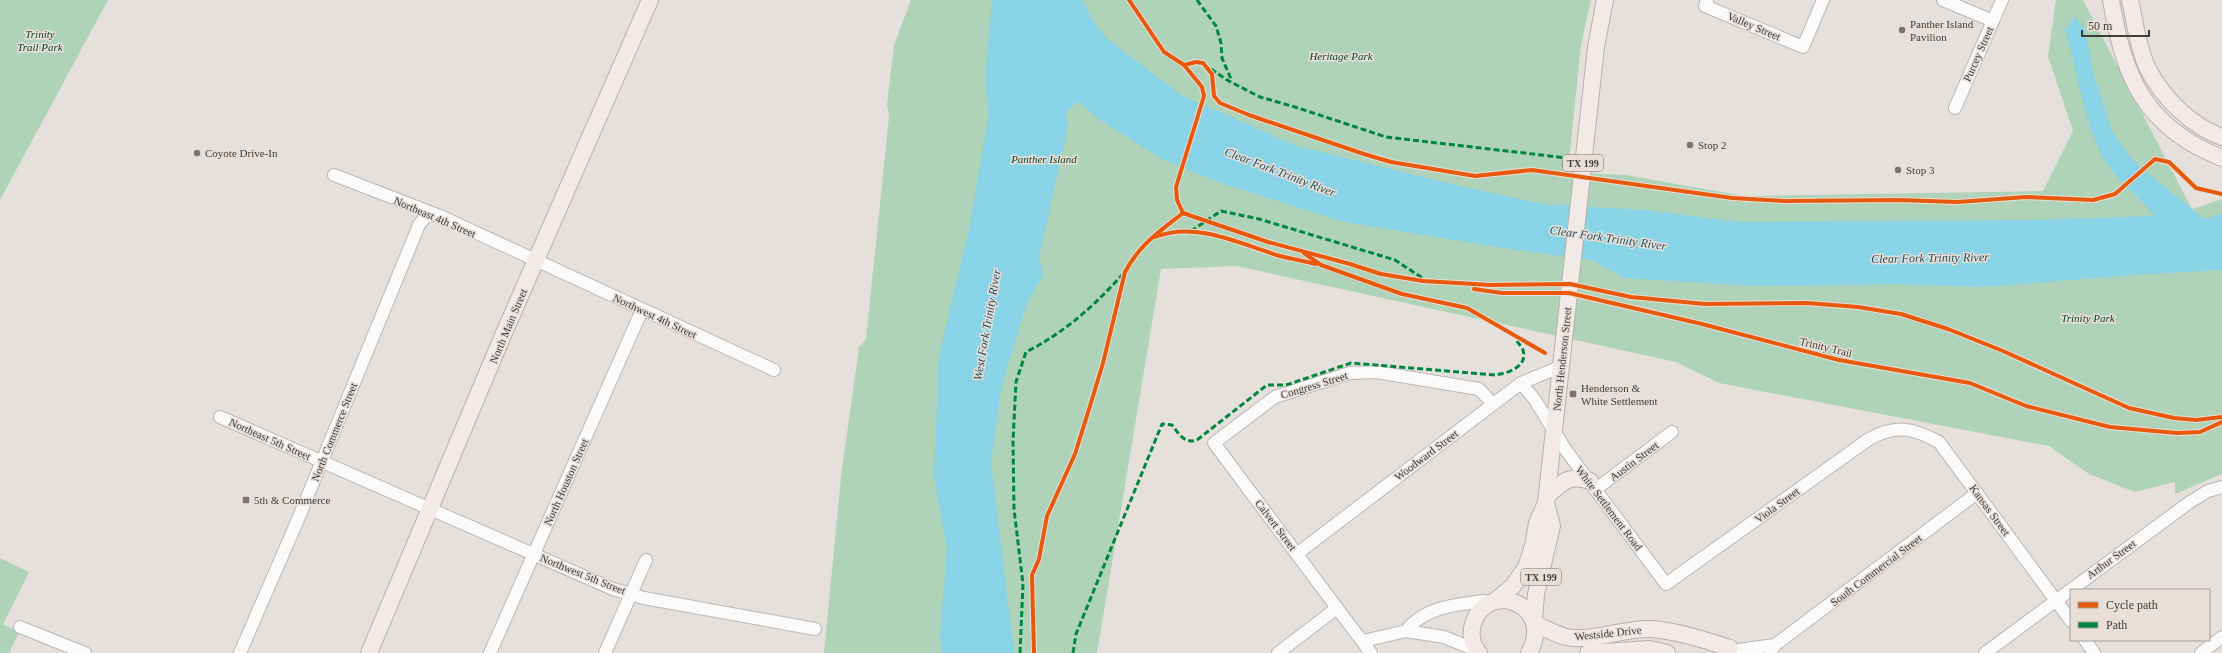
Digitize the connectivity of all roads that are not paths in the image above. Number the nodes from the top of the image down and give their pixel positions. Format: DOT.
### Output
graph roads {
  1 [pos="650,0"];
  2 [pos="1604,0"];
  3 [pos="1823,0"];
  4 [pos="1943,0"];
  5 [pos="2002,0"];
  6 [pos="2111,0"];
  7 [pos="2130,0"];
  8 [pos="1706,3"];
  9 [pos="1993,21"];
  10 [pos="1955,108"];
  11 [pos="2222,137"];
  12 [pos="2222,158"];
  13 [pos="334,175"];
  14 [pos="432,215"];
  15 [pos="536,262"];
  16 [pos="642,310"];
  17 [pos="1560,367"];
  18 [pos="774,370"];
  19 [pos="1521,383"];
  20 [pos="1493,404"];
  21 [pos="220,417"];
  22 [pos="1555,430"];
  23 [pos="1889,430"];
  24 [pos="1672,432"];
  25 [pos="1214,443"];
  26 [pos="322,462"];
  27 [pos="1593,486"];
  28 [pos="2222,487"];
  29 [pos="1977,493"];
  30 [pos="1546,500"];
  31 [pos="429,510"];
  32 [pos="1298,553"];
  33 [pos="534,554"];
  34 [pos="646,560"];
  35 [pos="1666,584"];
  36 [pos="2070,589"];
  37 [pos="2070,589"];
  38 [pos="631,594"];
  39 [pos="2055,600"];
  40 [pos="1492,602"];
  41 [pos="1338,608"];
  42 [pos="2070,620"];
  43 [pos="1534,621"];
  44 [pos="20,627"];
  45 [pos="815,629"];
  46 [pos="1406,631"];
  47 [pos="2222,637"];
  48 [pos="1363,641"];
  49 [pos="2086,641"];
  50 [pos="1772,649"];
  51 [pos="1737,651"];
  52 [pos="1478,652"];
  53 [pos="85,653"];
  54 [pos="240,653"];
  55 [pos="369,653"];
  56 [pos="490,653"];
  57 [pos="606,653"];
  58 [pos="1278,653"];
  59 [pos="1371,653"];
  60 [pos="1529,653"];
  61 [pos="1588,653"];
  62 [pos="1667,653"];
  63 [pos="1713,653"];
  64 [pos="1985,653"];
  65 [pos="2094,653"];
  66 [pos="2201,653"];
  1 -- 15 [label="main road, North Main Street"];
  2 -- 17 [label="main road, North Henderson Street / TX 199"];
  3 -- 8 [label="street, Valley Street"];
  4 -- 9 [label="street"];
  5 -- 9 [label="street, Purcey Street"];
  6 -- 12 [label="main road"];
  7 -- 11 [label="main road"];
  9 -- 10 [label="street, Purcey Street"];
  13 -- 14 [label="street, Northeast 4th Street"];
  14 -- 15 [label="street, Northeast 4th Street"];
  14 -- 26 [label="street, North Commerce Street"];
  15 -- 16 [label="street, Northwest 4th Street"];
  15 -- 31 [label="main road, North Main Street"];
  16 -- 18 [label="street, Northwest 4th Street"];
  16 -- 33 [label="street, North Houston Street"];
  17 -- 19 [label="street, Woodward Street"];
  17 -- 22 [label="main road, North Henderson Street / TX 199"];
  19 -- 20 [label="street, Woodward Street"];
  19 -- 22 [label="street, White Settlement Road"];
  20 -- 25 [label="street, Congress Street"];
  20 -- 32 [label="street, Woodward Street"];
  21 -- 26 [label="street, Northeast 5th Street"];
  22 -- 27 [label="street, White Settlement Road"];
  22 -- 30 [label="main road, North Henderson Street / TX 199"];
  23 -- 29 [label="street, Kansas Street"];
  23 -- 35 [label="street, Viola Street"];
  24 -- 27 [label="street, Austin Street"];
  25 -- 32 [label="street, Calvert Street"];
  26 -- 31 [label="street, Northeast 5th Street"];
  26 -- 54 [label="street, North Commerce Street"];
  27 -- 30 [label="main road"];
  27 -- 35 [label="street, White Settlement Road"];
  28 -- 37 [label="street, Arthur Street"];
  29 -- 39 [label="street, Kansas Street"];
  29 -- 50 [label="street, South Commercial Street"];
  30 -- 40 [label="main road, North Henderson Street / TX 199"];
  30 -- 43 [label="main road, North Henderson Street / TX 199"];
  31 -- 33 [label="street, Northwest 5th Street"];
  31 -- 55 [label="main road, North Main Street"];
  32 -- 41 [label="street, Calvert Street"];
  33 -- 38 [label="street, Northwest 5th Street"];
  33 -- 56 [label="street, North Houston Street"];
  34 -- 38 [label="street"];
  36 -- 39 [label="street, Arthur Street"];
  38 -- 45 [label="street, Northwest 5th Street"];
  38 -- 57 [label="street"];
  39 -- 42 [label="street, Kansas Street"];
  39 -- 64 [label="street, Arthur Street"];
  40 -- 43 [label="main road"];
  40 -- 46 [label="street"];
  40 -- 52 [label="main road, North Henderson Street"];
  41 -- 48 [label="street, Calvert Street"];
  41 -- 58 [label="street"];
  43 -- 51 [label="main road, Westside Drive"];
  43 -- 60 [label="main road, North Henderson Street"];
  44 -- 53 [label="street"];
  46 -- 48 [label="street"];
  46 -- 52 [label="street"];
  47 -- 66 [label="street"];
  48 -- 59 [label="street, Calvert Street"];
  49 -- 65 [label="street"];
  50 -- 51 [label="street, South Commercial Street"];
  51 -- 63 [label="main road"];
  61 -- 62 [label="main road, Westside Drive"];
}
